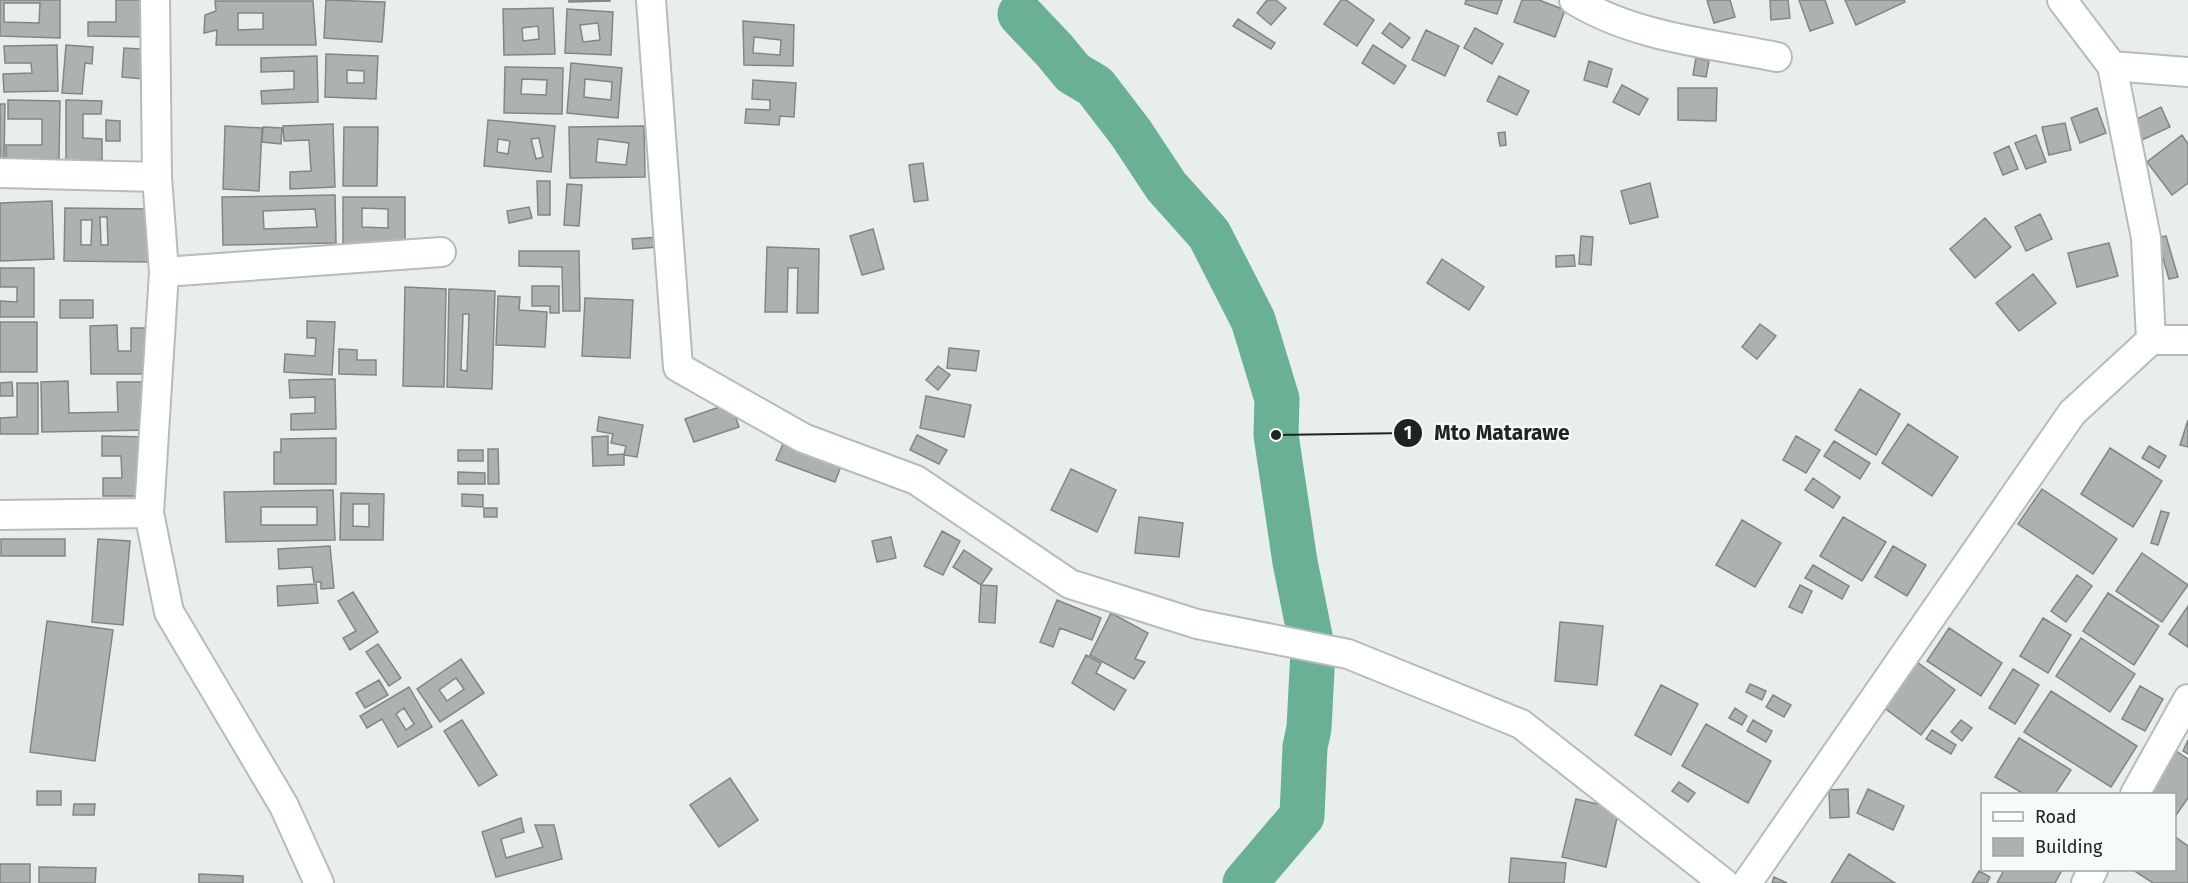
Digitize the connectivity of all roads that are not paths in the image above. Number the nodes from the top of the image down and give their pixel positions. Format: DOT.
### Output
graph roads {
  1 [pos="155,0"];
  2 [pos="651,0"];
  3 [pos="1574,0"];
  4 [pos="2062,0"];
  5 [pos="1777,57"];
  6 [pos="2112,66"];
  7 [pos="2188,72"];
  8 [pos="0,173"];
  9 [pos="157,177"];
  10 [pos="441,252"];
  11 [pos="164,272"];
  12 [pos="2188,339"];
  13 [pos="2151,340"];
  14 [pos="149,513"];
  15 [pos="0,515"];
  16 [pos="2188,699"];
  17 [pos="2136,793"];
  18 [pos="320,883"];
  19 [pos="1724,883"];
  20 [pos="1747,883"];
  1 -- 9 [label="street"];
  2 -- 19 [label="street"];
  3 -- 5 [label="street"];
  4 -- 6 [label="street"];
  6 -- 7 [label="street"];
  6 -- 13 [label="street"];
  8 -- 9 [label="street"];
  9 -- 11 [label="street"];
  10 -- 11 [label="street"];
  11 -- 14 [label="street"];
  12 -- 13 [label="street"];
  13 -- 20 [label="street"];
  14 -- 15 [label="street"];
  14 -- 18 [label="street"];
  16 -- 17 [label="street"];
}
